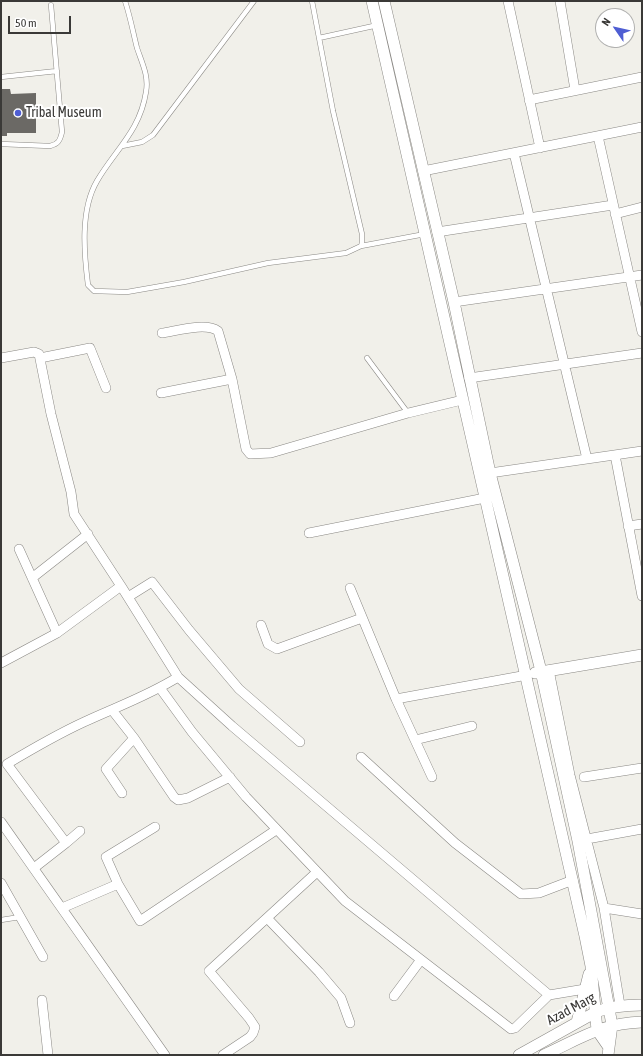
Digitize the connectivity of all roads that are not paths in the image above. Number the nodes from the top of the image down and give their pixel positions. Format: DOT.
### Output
graph roads {
  1 [pos="125,1"];
  2 [pos="254,1"];
  3 [pos="312,1"];
  4 [pos="372,1"];
  5 [pos="384,1"];
  6 [pos="508,1"];
  7 [pos="560,1"];
  8 [pos="51,5"];
  9 [pos="378,24"];
  10 [pos="319,38"];
  11 [pos="57,71"];
  12 [pos="1,77"];
  13 [pos="642,77"];
  14 [pos="575,90"];
  15 [pos="529,100"];
  16 [pos="642,127"];
  17 [pos="598,136"];
  18 [pos="1,144"];
  19 [pos="122,146"];
  20 [pos="540,148"];
  21 [pos="514,153"];
  22 [pos="423,171"];
  23 [pos="642,207"];
  24 [pos="614,209"];
  25 [pos="529,217"];
  26 [pos="437,232"];
  27 [pos="425,234"];
  28 [pos="361,246"];
  29 [pos="642,275"];
  30 [pos="630,277"];
  31 [pos="546,289"];
  32 [pos="454,302"];
  33 [pos="642,332"];
  34 [pos="162,333"];
  35 [pos="642,353"];
  36 [pos="1,358"];
  37 [pos="40,358"];
  38 [pos="367,358"];
  39 [pos="565,365"];
  40 [pos="469,378"];
  41 [pos="232,379"];
  42 [pos="106,388"];
  43 [pos="161,393"];
  44 [pos="462,400"];
  45 [pos="408,413"];
  46 [pos="642,451"];
  47 [pos="615,455"];
  48 [pos="587,459"];
  49 [pos="490,473"];
  50 [pos="485,498"];
  51 [pos="642,524"];
  52 [pos="628,526"];
  53 [pos="309,533"];
  54 [pos="88,534"];
  55 [pos="19,549"];
  56 [pos="32,578"];
  57 [pos="121,586"];
  58 [pos="350,588"];
  59 [pos="642,590"];
  60 [pos="128,597"];
  61 [pos="362,618"];
  62 [pos="261,624"];
  63 [pos="57,633"];
  64 [pos="642,655"];
  65 [pos="1,663"];
  66 [pos="545,671"];
  67 [pos="527,675"];
  68 [pos="178,677"];
  69 [pos="160,688"];
  70 [pos="396,699"];
  71 [pos="112,710"];
  72 [pos="472,726"];
  73 [pos="134,738"];
  74 [pos="415,740"];
  75 [pos="300,742"];
  76 [pos="361,756"];
  77 [pos="642,768"];
  78 [pos="230,777"];
  79 [pos="432,777"];
  80 [pos="584,777"];
  81 [pos="122,793"];
  82 [pos="1,822"];
  83 [pos="155,827"];
  84 [pos="276,830"];
  85 [pos="642,830"];
  86 [pos="80,831"];
  87 [pos="587,839"];
  88 [pos="66,843"];
  89 [pos="34,868"];
  90 [pos="316,872"];
  91 [pos="573,880"];
  92 [pos="1,883"];
  93 [pos="118,884"];
  94 [pos="62,908"];
  95 [pos="604,908"];
  96 [pos="642,914"];
  97 [pos="20,917"];
  98 [pos="267,918"];
  99 [pos="1,920"];
  100 [pos="42,957"];
  101 [pos="420,961"];
  102 [pos="591,966"];
  103 [pos="585,989"];
  104 [pos="549,995"];
  105 [pos="394,996"];
  106 [pos="42,1000"];
  107 [pos="620,1005"];
  108 [pos="642,1005"];
  109 [pos="609,1007"];
  110 [pos="596,1012"];
  111 [pos="577,1022"];
  112 [pos="642,1022"];
  113 [pos="350,1023"];
  114 [pos="612,1025"];
  115 [pos="597,1030"];
  116 [pos="608,1051"];
  117 [pos="48,1055"];
  118 [pos="165,1055"];
  119 [pos="223,1055"];
  120 [pos="519,1055"];
  121 [pos="544,1055"];
  1 -- 19 [label="lane"];
  2 -- 19 [label="lane"];
  3 -- 10 [label="lane"];
  4 -- 9 [label="street"];
  5 -- 22 [label="street"];
  6 -- 15 [label="street"];
  7 -- 14 [label="street"];
  8 -- 11 [label="lane"];
  9 -- 10 [label="lane"];
  9 -- 27 [label="street"];
  10 -- 28 [label="lane"];
  11 -- 12 [label="lane"];
  11 -- 18 [label="lane"];
  13 -- 14 [label="street"];
  14 -- 15 [label="street"];
  15 -- 20 [label="street"];
  16 -- 17 [label="street"];
  17 -- 20 [label="street"];
  17 -- 24 [label="street"];
  19 -- 28 [label="lane"];
  20 -- 21 [label="street"];
  21 -- 22 [label="street"];
  21 -- 25 [label="street"];
  22 -- 26 [label="street"];
  23 -- 24 [label="street"];
  24 -- 25 [label="street"];
  24 -- 30 [label="street"];
  25 -- 26 [label="street"];
  25 -- 31 [label="street"];
  26 -- 32 [label="street"];
  27 -- 28 [label="lane"];
  27 -- 44 [label="street"];
  29 -- 30 [label="street"];
  30 -- 31 [label="street"];
  30 -- 33 [label="street"];
  31 -- 32 [label="street"];
  31 -- 39 [label="street"];
  32 -- 40 [label="street"];
  34 -- 41 [label="street"];
  35 -- 39 [label="street"];
  36 -- 37 [label="street"];
  37 -- 42 [label="street"];
  37 -- 54 [label="street"];
  38 -- 45 [label="lane"];
  39 -- 40 [label="street"];
  39 -- 48 [label="street"];
  40 -- 49 [label="street"];
  41 -- 43 [label="street"];
  41 -- 45 [label="street"];
  44 -- 45 [label="street"];
  44 -- 50 [label="street"];
  46 -- 47 [label="street"];
  47 -- 48 [label="street"];
  47 -- 52 [label="street"];
  48 -- 49 [label="street"];
  49 -- 66 [label="street"];
  50 -- 53 [label="street"];
  50 -- 67 [label="street"];
  51 -- 52 [label="street"];
  52 -- 59 [label="street"];
  54 -- 56 [label="street"];
  54 -- 57 [label="street"];
  55 -- 56 [label="street"];
  56 -- 63 [label="street"];
  57 -- 60 [label="street"];
  57 -- 63 [label="street"];
  58 -- 61 [label="street"];
  60 -- 68 [label="street"];
  60 -- 75 [label="street"];
  61 -- 62 [label="street"];
  61 -- 70 [label="street"];
  63 -- 65 [label="street"];
  64 -- 66 [label="street"];
  66 -- 67 [label="street"];
  66 -- 87 [label="street"];
  66 -- 109 [label="street"];
  67 -- 70 [label="street"];
  67 -- 91 [label="street"];
  68 -- 69 [label="street"];
  68 -- 104 [label="street"];
  69 -- 71 [label="street"];
  69 -- 78 [label="street"];
  70 -- 74 [label="street"];
  71 -- 73 [label="street"];
  71 -- 88 [label="street"];
  72 -- 74 [label="street"];
  73 -- 78 [label="street"];
  73 -- 81 [label="street"];
  74 -- 79 [label="street"];
  76 -- 91 [label="street"];
  77 -- 80 [label="street"];
  78 -- 84 [label="street"];
  82 -- 89 [label="street"];
  83 -- 93 [label="street"];
  84 -- 90 [label="street"];
  84 -- 93 [label="street"];
  85 -- 87 [label="street"];
  86 -- 88 [label="street"];
  87 -- 95 [label="street"];
  88 -- 89 [label="street"];
  89 -- 94 [label="street"];
  90 -- 98 [label="street"];
  90 -- 101 [label="street"];
  91 -- 102 [label="street"];
  92 -- 97 [label="street"];
  93 -- 94 [label="street"];
  94 -- 118 [label="street"];
  95 -- 96 [label="street"];
  95 -- 107 [label="street"];
  97 -- 99 [label="lane"];
  97 -- 100 [label="street"];
  98 -- 113 [label="street"];
  98 -- 119 [label="street"];
  101 -- 104 [label="street"];
  101 -- 105 [label="street"];
  102 -- 103 [label="street"];
  102 -- 110 [label="street"];
  103 -- 104 [label="street"];
  103 -- 111 [label="street"];
  106 -- 117 [label="street"];
  107 -- 108 [label="street, Azad Marg"];
  107 -- 109 [label="street, Azad Marg"];
  109 -- 110 [label="street, Azad Marg"];
  109 -- 114 [label="street"];
  110 -- 111 [label="street, Azad Marg"];
  110 -- 115 [label="street"];
  111 -- 120 [label="street, Azad Marg"];
  112 -- 114 [label="street, Azad Marg"];
  114 -- 115 [label="street, Azad Marg"];
  114 -- 116 [label="street"];
  115 -- 116 [label="street"];
  115 -- 121 [label="street, Azad Marg"];
}
